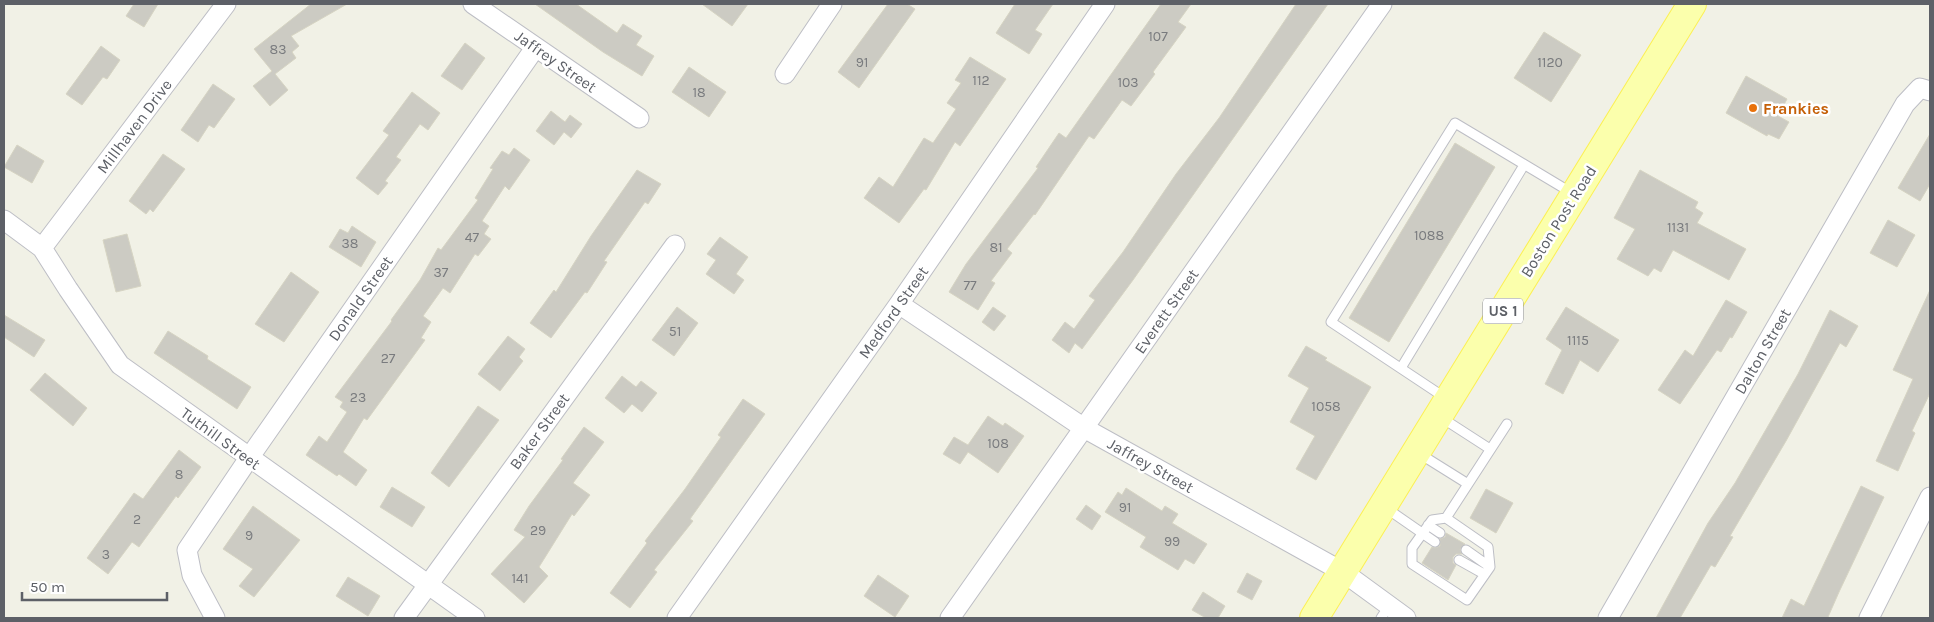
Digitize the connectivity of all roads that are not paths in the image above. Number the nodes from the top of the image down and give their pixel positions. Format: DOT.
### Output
graph roads {
  1 [pos="226,4"];
  2 [pos="473,4"];
  3 [pos="832,4"];
  4 [pos="1105,4"];
  5 [pos="1382,4"];
  6 [pos="1692,4"];
  7 [pos="535,48"];
  8 [pos="785,74"];
  9 [pos="1925,89"];
  10 [pos="639,118"];
  11 [pos="1524,165"];
  12 [pos="1574,194"];
  13 [pos="4,220"];
  14 [pos="675,245"];
  15 [pos="42,248"];
  16 [pos="899,304"];
  17 [pos="1401,368"];
  18 [pos="1443,407"];
  19 [pos="1507,424"];
  20 [pos="1084,428"];
  21 [pos="1490,449"];
  22 [pos="1417,452"];
  23 [pos="249,458"];
  24 [pos="1468,484"];
  25 [pos="1930,497"];
  26 [pos="1384,506"];
  27 [pos="1446,518"];
  28 [pos="1428,525"];
  29 [pos="1440,533"];
  30 [pos="1422,534"];
  31 [pos="1435,542"];
  32 [pos="1466,550"];
  33 [pos="1459,560"];
  34 [pos="1487,570"];
  35 [pos="1343,572"];
  36 [pos="428,584"];
  37 [pos="1385,612"];
  38 [pos="215,618"];
  39 [pos="404,618"];
  40 [pos="475,618"];
  41 [pos="676,618"];
  42 [pos="950,618"];
  43 [pos="1314,618"];
  44 [pos="1406,618"];
  45 [pos="1608,618"];
  46 [pos="1869,618"];
  1 -- 15 [label="street, Millhaven Drive"];
  2 -- 7 [label="street, Jaffrey Street"];
  3 -- 8 [label="street"];
  4 -- 16 [label="street, Medford Street"];
  5 -- 20 [label="street, Everett Street"];
  6 -- 12 [label="main road, Boston Post Road / US 1"];
  7 -- 10 [label="street, Jaffrey Street"];
  7 -- 23 [label="street, Donald Street"];
  9 -- 45 [label="street, Dalton Street"];
  11 -- 12 [label="lane"];
  11 -- 17 [label="lane"];
  11 -- 17 [label="lane"];
  12 -- 18 [label="main road, Boston Post Road / US 1"];
  13 -- 15 [label="street, Tuthill Street"];
  14 -- 36 [label="street, Baker Street"];
  15 -- 23 [label="street, Tuthill Street"];
  16 -- 20 [label="street, Jaffrey Street"];
  16 -- 41 [label="street, Medford Street"];
  17 -- 18 [label="lane"];
  18 -- 21 [label="lane"];
  18 -- 22 [label="main road, Boston Post Road / US 1"];
  19 -- 21 [label="lane"];
  20 -- 35 [label="street, Jaffrey Street"];
  20 -- 42 [label="street, Everett Street"];
  21 -- 24 [label="lane"];
  22 -- 24 [label="lane"];
  22 -- 26 [label="main road, Boston Post Road / US 1"];
  23 -- 36 [label="street, Tuthill Street"];
  23 -- 38 [label="street, Donald Street"];
  24 -- 27 [label="lane"];
  25 -- 46 [label="street"];
  26 -- 30 [label="lane"];
  26 -- 35 [label="main road, Boston Post Road / US 1"];
  27 -- 28 [label="lane"];
  27 -- 34 [label="lane"];
  28 -- 29 [label="lane"];
  28 -- 30 [label="lane"];
  30 -- 31 [label="lane"];
  30 -- 34 [label="lane"];
  32 -- 34 [label="lane"];
  33 -- 34 [label="lane"];
  35 -- 37 [label="street, Jaffrey Street"];
  35 -- 43 [label="main road, Boston Post Road / US 1"];
  36 -- 39 [label="street, Baker Street"];
  36 -- 40 [label="street, Tuthill Street"];
  37 -- 44 [label="street, Jaffrey Street"];
}
